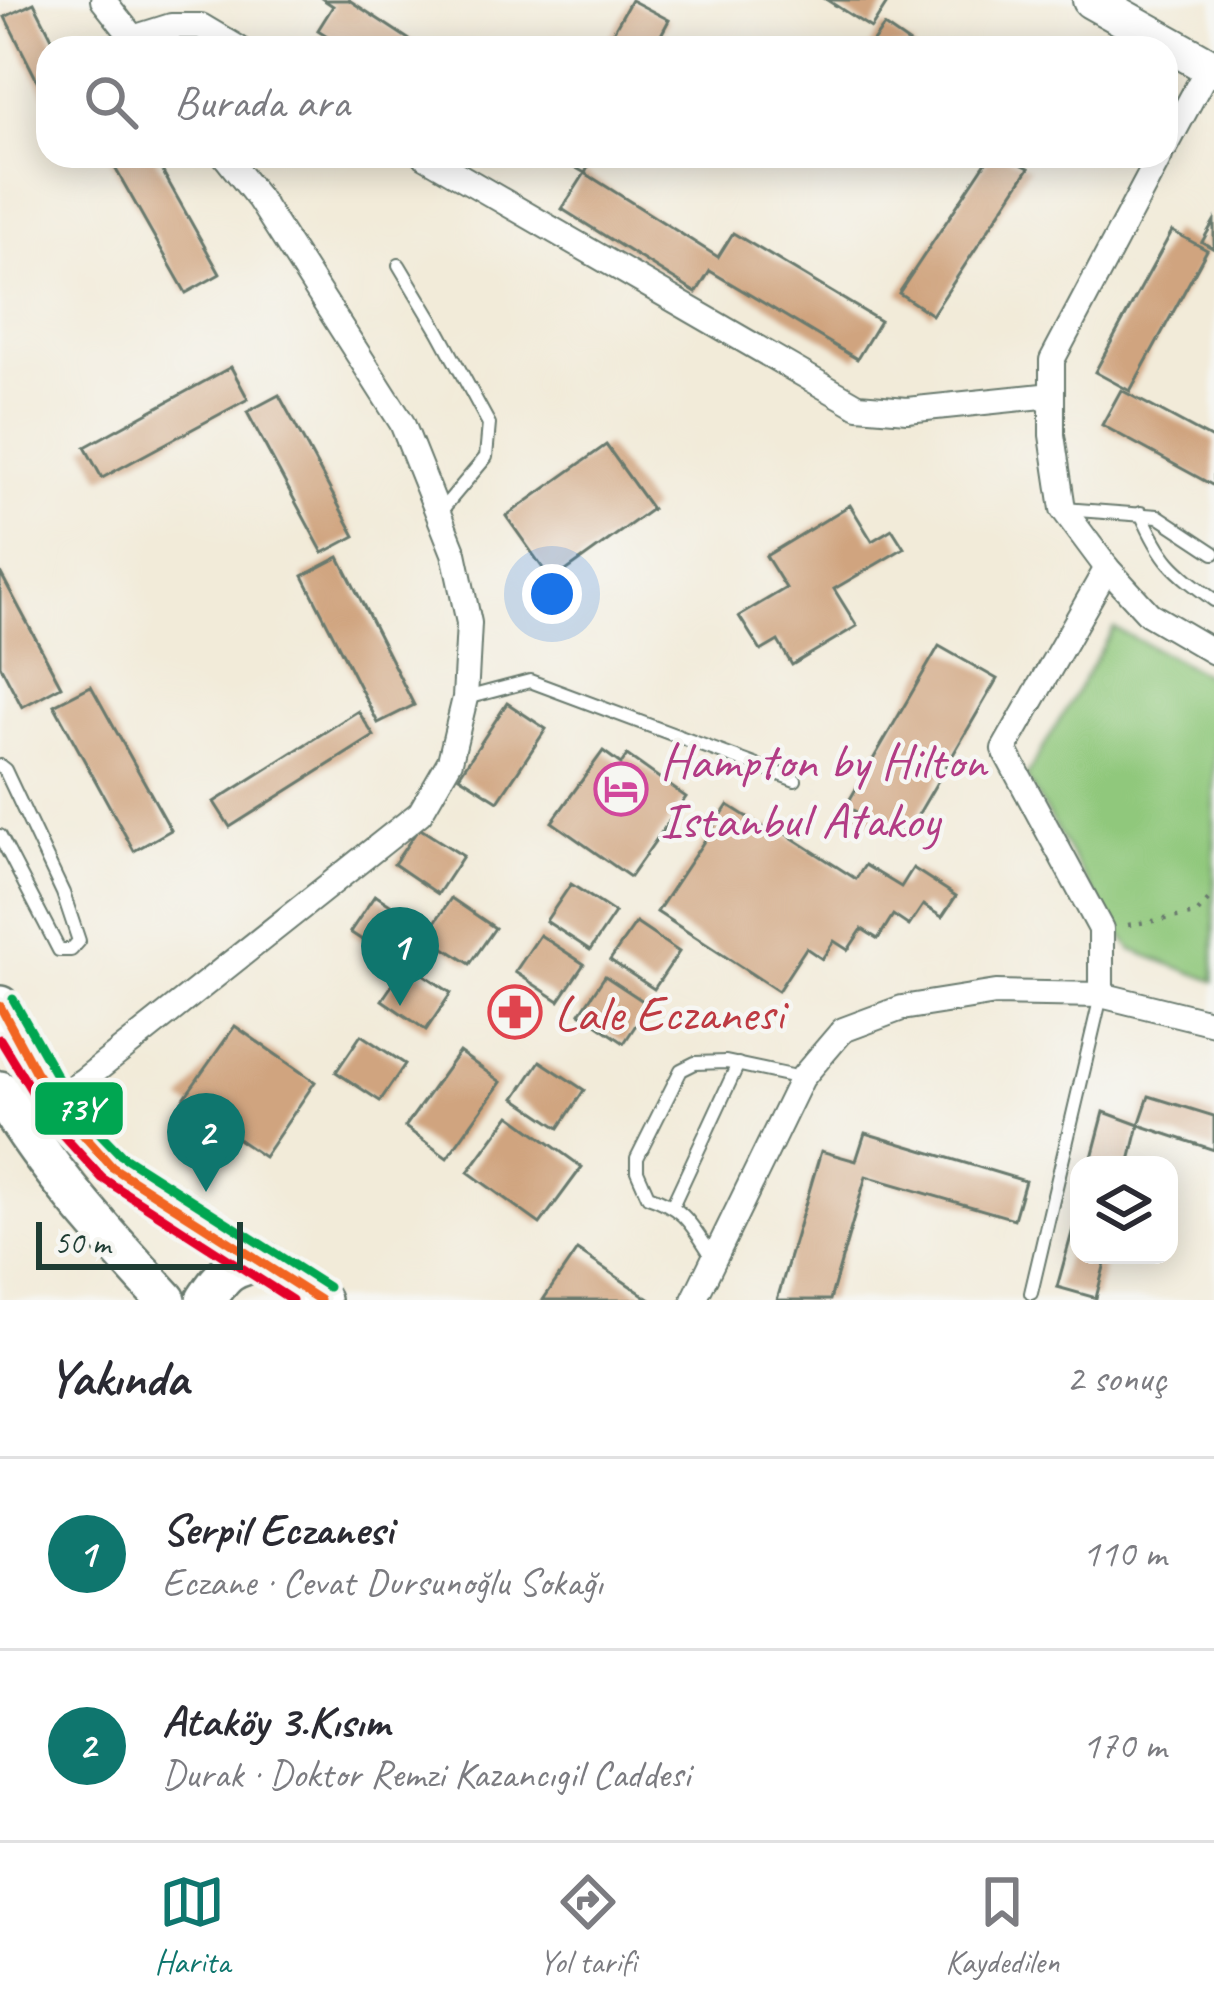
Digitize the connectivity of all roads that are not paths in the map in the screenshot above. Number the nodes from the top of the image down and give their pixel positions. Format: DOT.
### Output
graph roads {
  1 [pos="103,0"];
  2 [pos="1091,0"];
  3 [pos="131,36"];
  4 [pos="150,36"];
  5 [pos="218,36"];
  6 [pos="1155,36"];
  7 [pos="1178,49"];
  8 [pos="1212,68"];
  9 [pos="1178,126"];
  10 [pos="235,168"];
  11 [pos="446,168"];
  12 [pos="1154,168"];
  13 [pos="399,265"];
  14 [pos="1052,395"];
  15 [pos="1063,509"];
  16 [pos="1141,513"];
  17 [pos="438,514"];
  18 [pos="1214,553"];
  19 [pos="1108,568"];
  20 [pos="1214,600"];
  21 [pos="1214,652"];
  22 [pos="465,698"];
  23 [pos="0,766"];
  24 [pos="795,780"];
  25 [pos="0,836"];
  26 [pos="1101,995"];
  27 [pos="0,1006"];
  28 [pos="1214,1023"];
  29 [pos="738,1064"];
  30 [pos="802,1078"];
  31 [pos="0,1091"];
  32 [pos="53,1100"];
  33 [pos="673,1204"];
  34 [pos="714,1259"];
  35 [pos="263,1262"];
  36 [pos="1031,1293"];
  37 [pos="166,1300"];
  38 [pos="206,1300"];
  39 [pos="320,1300"];
  40 [pos="694,1300"];
  1 -- 3 [label="street"];
  2 -- 6 [label="main road"];
  4 -- 5 [label="street"];
  7 -- 8 [label="main road"];
  8 -- 9 [label="street"];
  10 -- 17 [label="street"];
  11 -- 14 [label="street"];
  12 -- 14 [label="street"];
  13 -- 17 [label="lane"];
  14 -- 15 [label="street"];
  15 -- 16 [label="lane"];
  15 -- 19 [label="street"];
  16 -- 18 [label="lane"];
  16 -- 20 [label="lane"];
  17 -- 22 [label="street"];
  19 -- 21 [label="street"];
  19 -- 26 [label="street"];
  22 -- 24 [label="lane"];
  22 -- 32 [label="street"];
  23 -- 25 [label="lane"];
  26 -- 28 [label="street"];
  26 -- 30 [label="street"];
  26 -- 36 [label="lane"];
  27 -- 32 [label="main road"];
  29 -- 30 [label="lane"];
  29 -- 33 [label="lane"];
  29 -- 33 [label="lane"];
  30 -- 34 [label="street"];
  31 -- 37 [label="main road"];
  32 -- 35 [label="main road"];
  33 -- 34 [label="lane"];
  34 -- 40 [label="street"];
  35 -- 38 [label="main road"];
  35 -- 39 [label="main road"];
}
